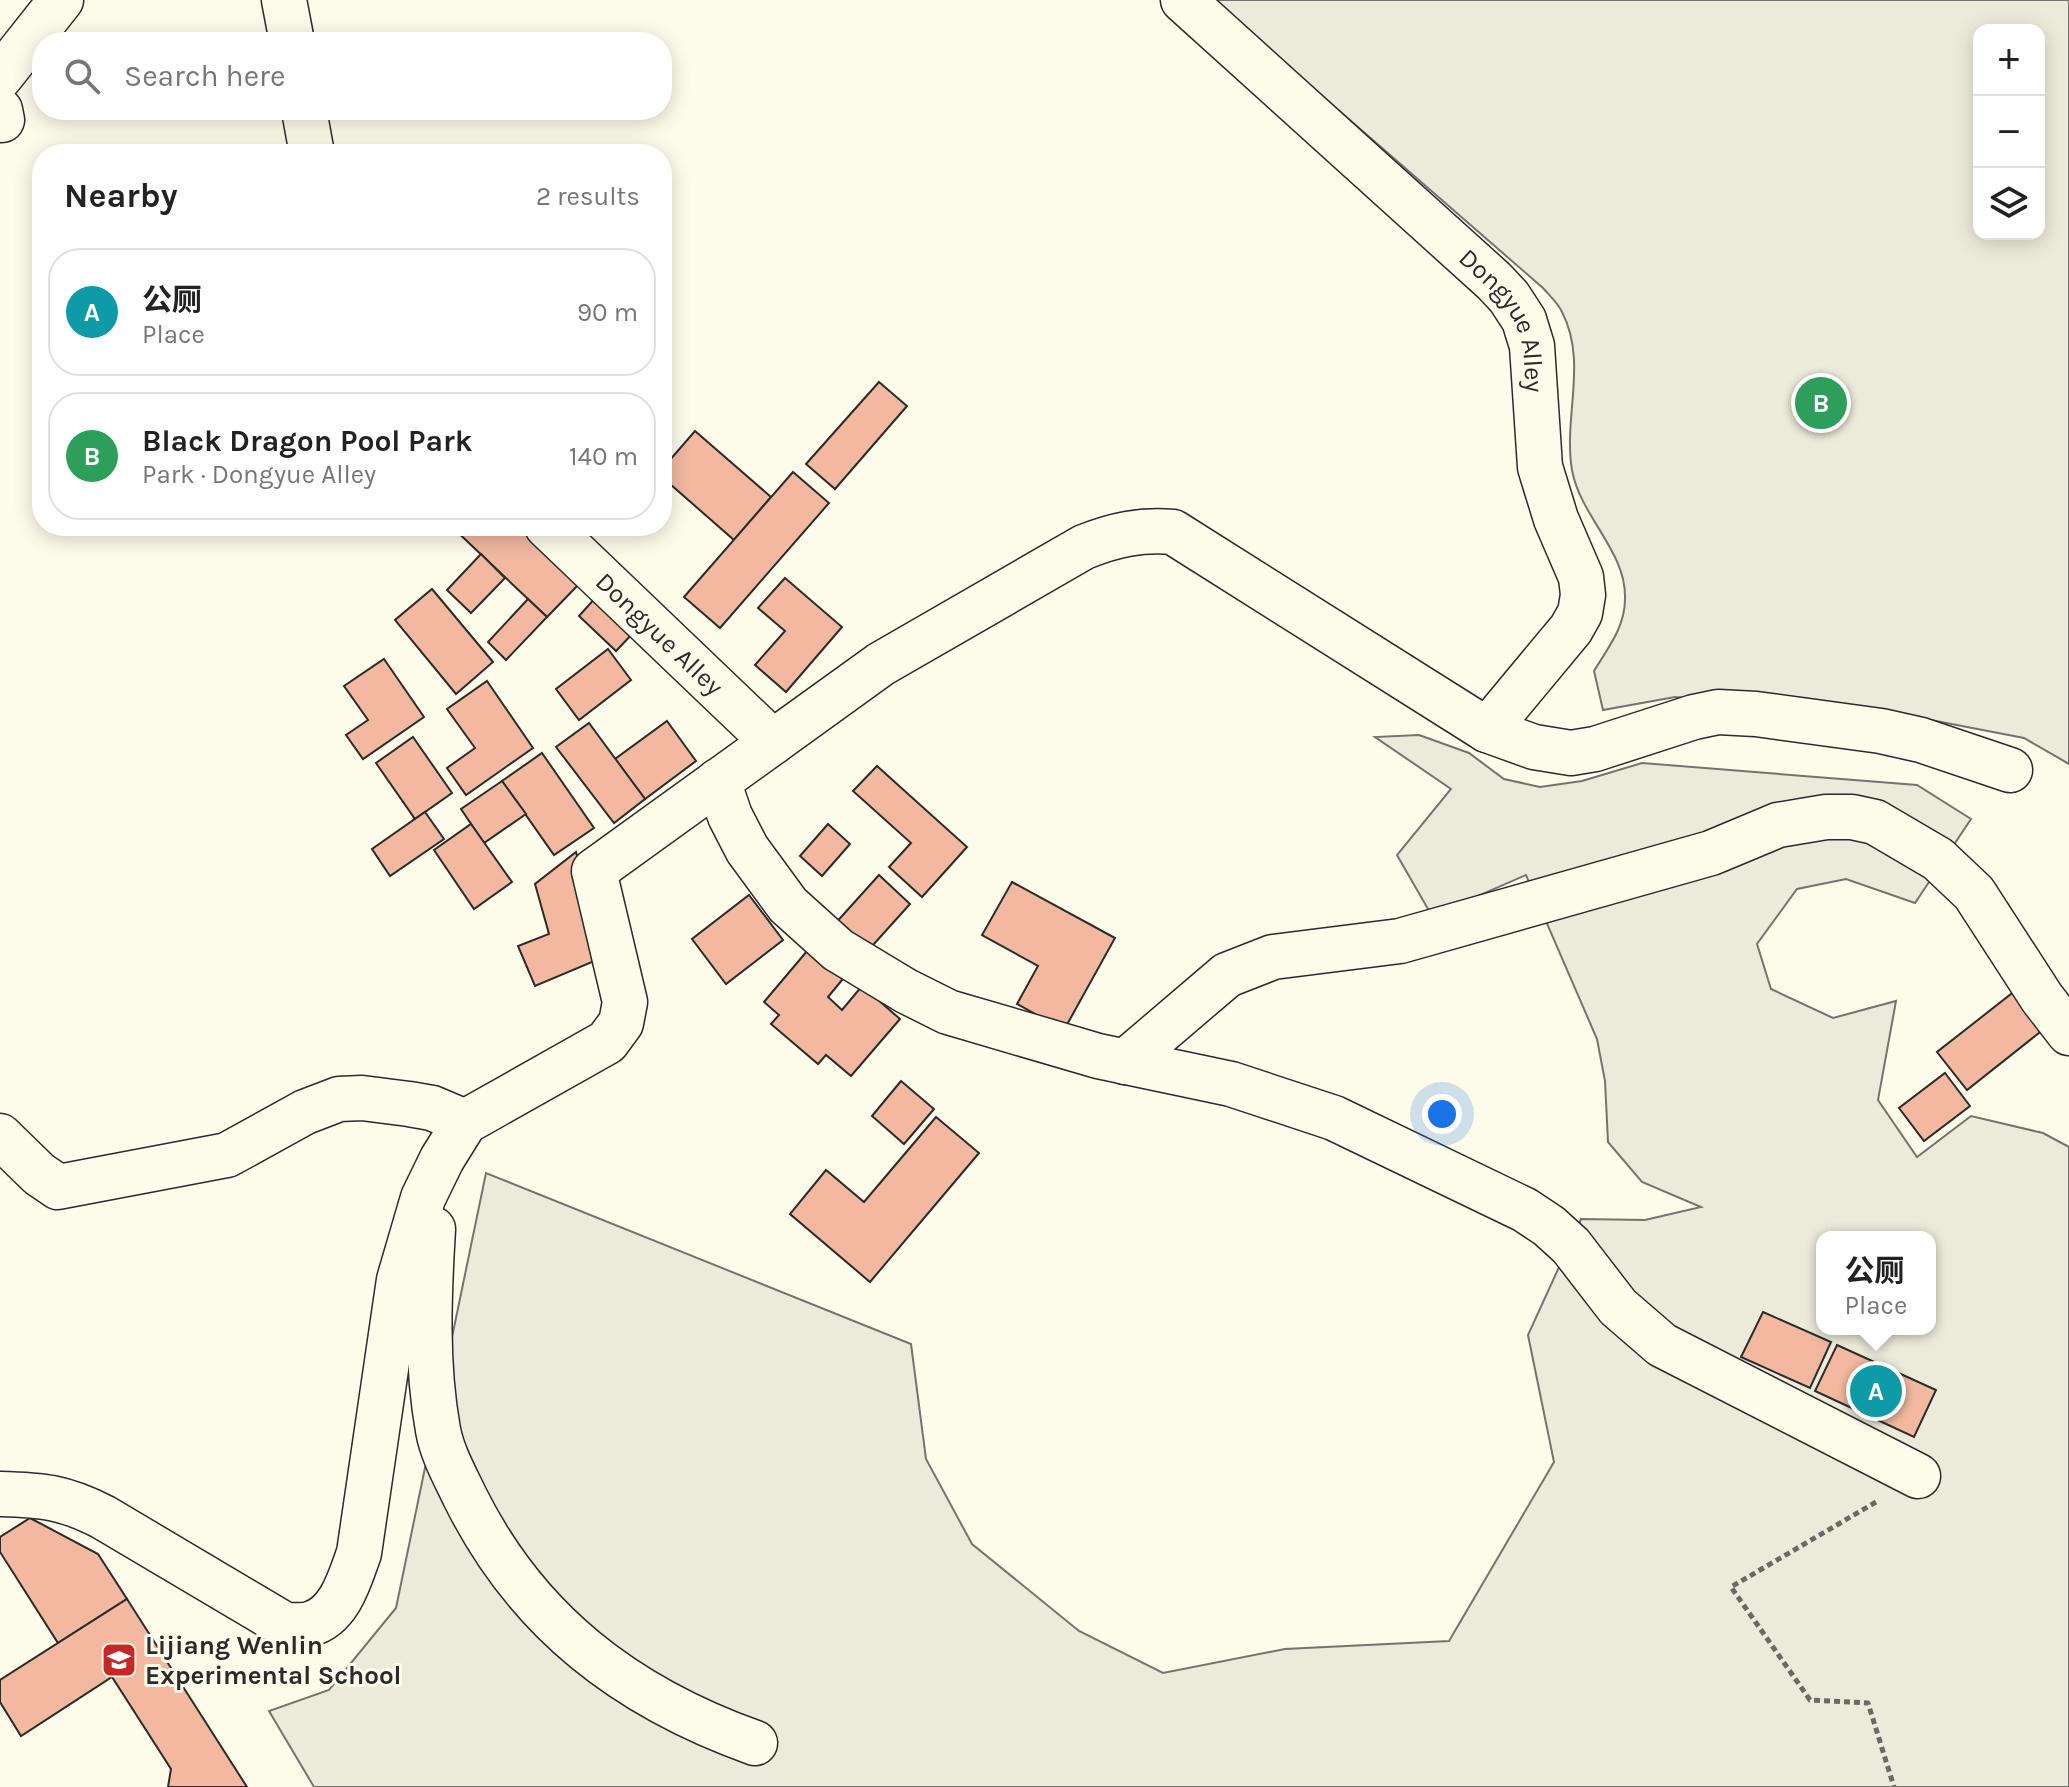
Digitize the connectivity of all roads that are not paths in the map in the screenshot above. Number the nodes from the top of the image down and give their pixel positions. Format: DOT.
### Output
graph roads {
  1 [pos="61,0"];
  2 [pos="284,0"];
  3 [pos="1183,0"];
  4 [pos="36,32"];
  5 [pos="290,32"];
  6 [pos="32,37"];
  7 [pos="0,77"];
  8 [pos="306,120"];
  9 [pos="310,144"];
  10 [pos="557,536"];
  11 [pos="1487,730"];
  12 [pos="773,742"];
  13 [pos="2010,770"];
  14 [pos="718,781"];
  15 [pos="2069,1033"];
  16 [pos="1125,1062"];
  17 [pos="465,1122"];
  18 [pos="0,1136"];
  19 [pos="442,1159"];
  20 [pos="1918,1476"];
  21 [pos="0,1494"];
  22 [pos="755,1743"];
  1 -- 4 [label="street"];
  2 -- 5 [label="street"];
  3 -- 11 [label="street, Dongyue Alley"];
  6 -- 7 [label="street"];
  8 -- 9 [label="street"];
  10 -- 12 [label="street, Dongyue Alley"];
  11 -- 12 [label="street"];
  11 -- 13 [label="street"];
  12 -- 14 [label="street"];
  14 -- 16 [label="street"];
  14 -- 17 [label="street"];
  15 -- 16 [label="street"];
  16 -- 20 [label="street"];
  17 -- 18 [label="street"];
  17 -- 19 [label="street"];
  19 -- 21 [label="street"];
  19 -- 22 [label="street"];
}
